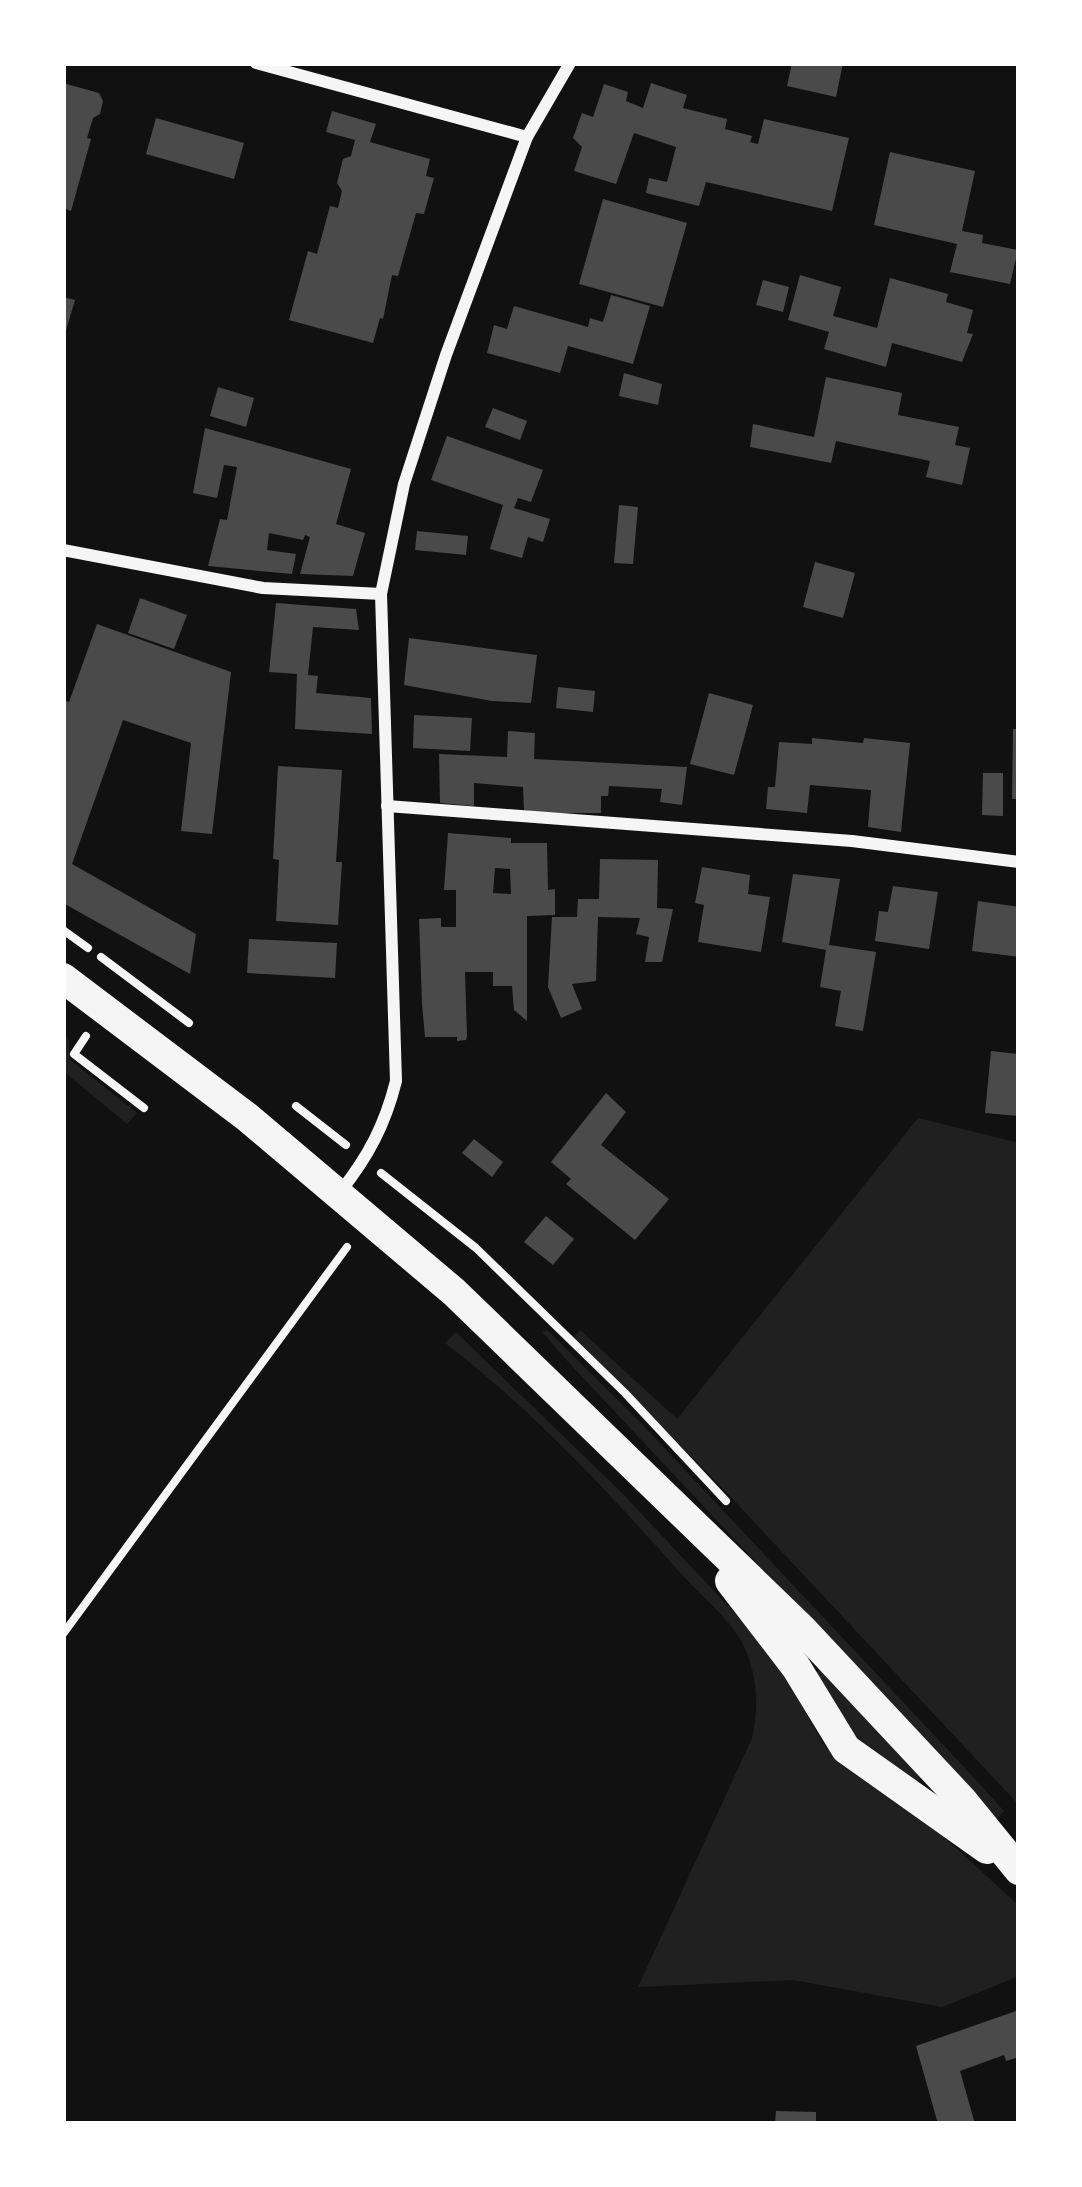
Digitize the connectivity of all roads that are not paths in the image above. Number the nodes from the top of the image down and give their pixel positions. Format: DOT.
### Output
graph roads {
  1 [pos="256,63"];
  2 [pos="570,63"];
  3 [pos="527,137"];
  4 [pos="63,550"];
  5 [pos="381,594"];
  6 [pos="387,806"];
  7 [pos="1019,862"];
  8 [pos="63,978"];
  9 [pos="339,1192"];
  10 [pos="676,1509"];
  11 [pos="1019,1871"];
  1 -- 3 [label="street"];
  2 -- 3 [label="street"];
  3 -- 5 [label="street"];
  4 -- 5 [label="street"];
  5 -- 6 [label="street"];
  6 -- 7 [label="street"];
  6 -- 9 [label="street"];
  8 -- 9 [label="main road"];
  9 -- 10 [label="main road"];
  10 -- 11 [label="main road"];
  10 -- 11 [label="main road"];
}
